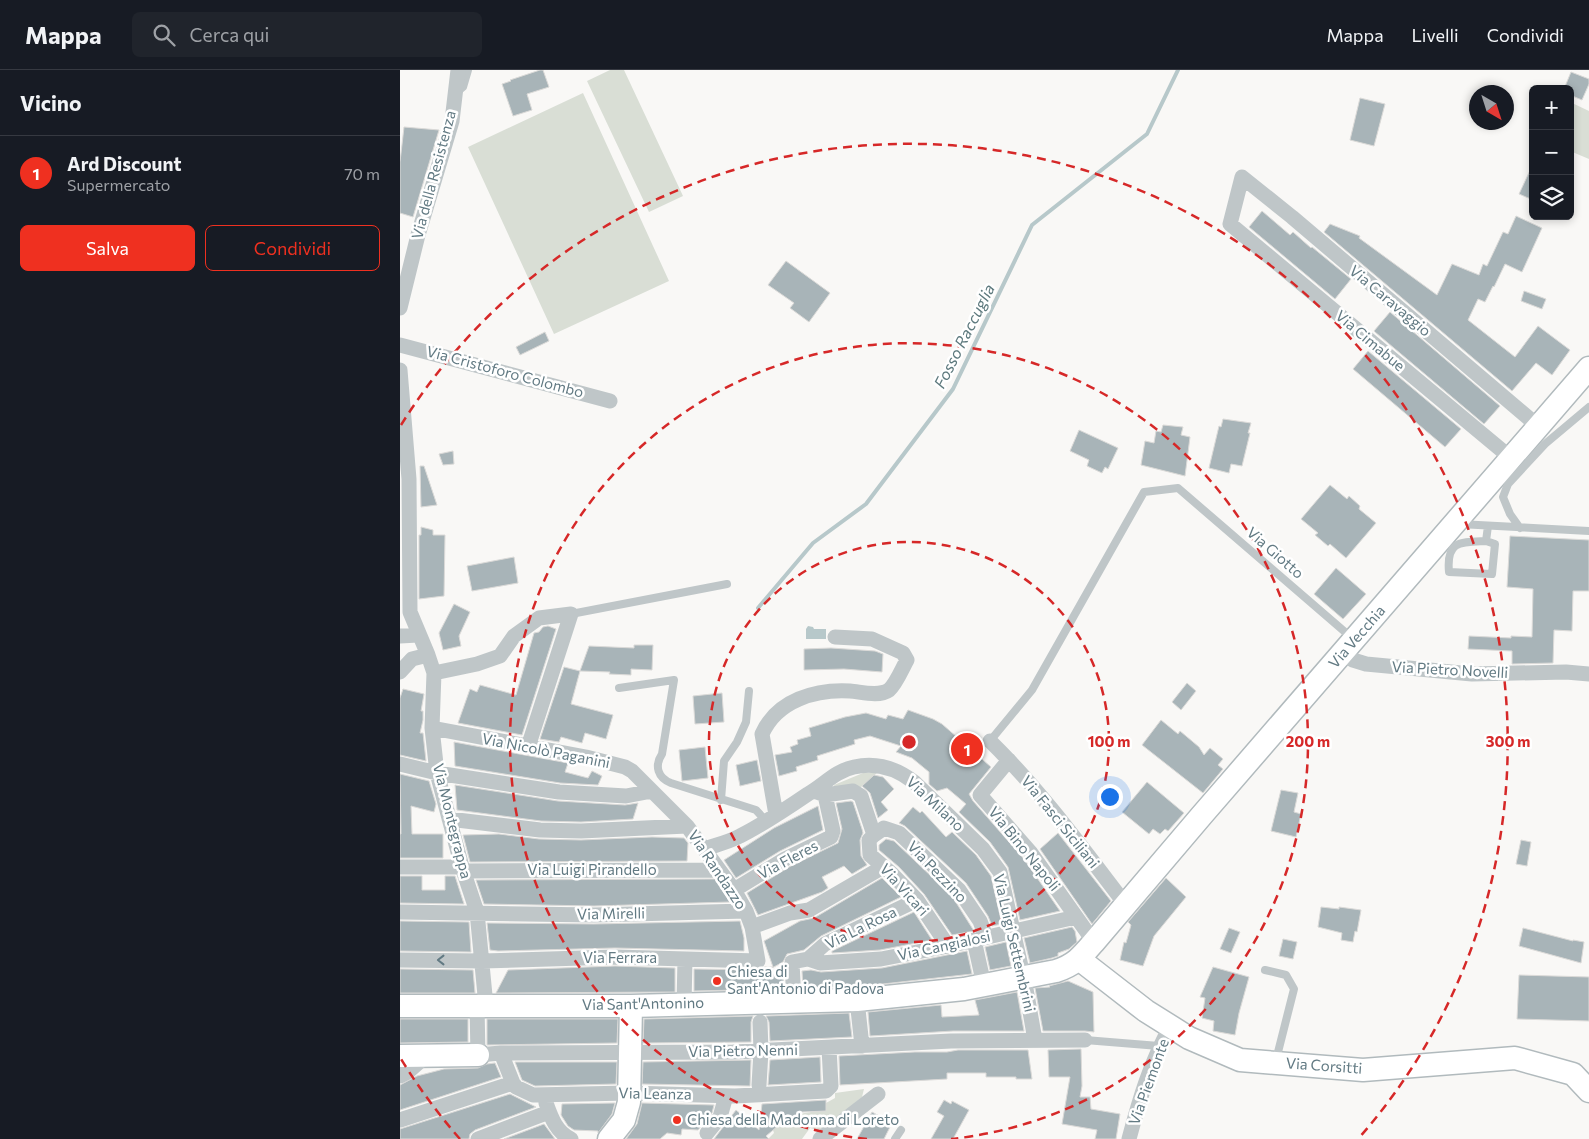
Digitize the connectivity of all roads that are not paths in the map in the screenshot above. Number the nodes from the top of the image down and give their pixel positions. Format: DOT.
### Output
graph roads {
  1 [pos="458,70"];
  2 [pos="468,70"];
  3 [pos="454,94"];
  4 [pos="1230,224"];
  5 [pos="400,308"];
  6 [pos="400,345"];
  7 [pos="1589,368"];
  8 [pos="400,370"];
  9 [pos="1589,387"];
  10 [pos="610,400"];
  11 [pos="1589,407"];
  12 [pos="1538,426"];
  13 [pos="1511,458"];
  14 [pos="1455,524"];
  15 [pos="1488,526"];
  16 [pos="1520,528"];
  17 [pos="1589,531"];
  18 [pos="1486,541"];
  19 [pos="727,584"];
  20 [pos="571,614"];
  21 [pos="418,634"];
  22 [pos="400,636"];
  23 [pos="835,637"];
  24 [pos="1348,647"];
  25 [pos="428,655"];
  26 [pos="400,672"];
  27 [pos="434,673"];
  28 [pos="1589,674"];
  29 [pos="619,688"];
  30 [pos="749,690"];
  31 [pos="432,728"];
  32 [pos="990,741"];
  33 [pos="528,747"];
  34 [pos="1009,760"];
  35 [pos="400,764"];
  36 [pos="437,773"];
  37 [pos="652,791"];
  38 [pos="819,793"];
  39 [pos="721,800"];
  40 [pos="771,818"];
  41 [pos="449,819"];
  42 [pos="687,826"];
  43 [pos="874,835"];
  44 [pos="704,849"];
  45 [pos="983,849"];
  46 [pos="400,867"];
  47 [pos="884,868"];
  48 [pos="463,869"];
  49 [pos="719,870"];
  50 [pos="734,890"];
  51 [pos="917,900"];
  52 [pos="1126,905"];
  53 [pos="746,911"];
  54 [pos="400,912"];
  55 [pos="477,912"];
  56 [pos="1076,917"];
  57 [pos="752,927"];
  58 [pos="1014,931"];
  59 [pos="980,939"];
  60 [pos="1094,942"];
  61 [pos="948,946"];
  62 [pos="685,959"];
  63 [pos="808,959"];
  64 [pos="1079,959"];
  65 [pos="400,960"];
  66 [pos="482,961"];
  67 [pos="758,961"];
  68 [pos="1265,970"];
  69 [pos="1023,978"];
  70 [pos="984,986"];
  71 [pos="857,1000"];
  72 [pos="794,1002"];
  73 [pos="684,1004"];
  74 [pos="400,1006"];
  75 [pos="482,1006"];
  76 [pos="631,1006"];
  77 [pos="760,1022"];
  78 [pos="1171,1026"];
  79 [pos="1035,1040"];
  80 [pos="1085,1040"];
  81 [pos="862,1046"];
  82 [pos="1160,1046"];
  83 [pos="829,1048"];
  84 [pos="761,1051"];
  85 [pos="501,1053"];
  86 [pos="630,1053"];
  87 [pos="478,1055"];
  88 [pos="400,1056"];
  89 [pos="426,1056"];
  90 [pos="1275,1063"];
  91 [pos="400,1076"];
  92 [pos="513,1083"];
  93 [pos="759,1085"];
  94 [pos="1589,1091"];
  95 [pos="629,1093"];
  96 [pos="878,1094"];
  97 [pos="544,1095"];
  98 [pos="726,1096"];
  99 [pos="550,1112"];
  100 [pos="400,1120"];
  101 [pos="901,1130"];
  102 [pos="707,1133"];
  103 [pos="565,1135"];
  104 [pos="478,1139"];
  105 [pos="609,1139"];
  106 [pos="820,1139"];
  107 [pos="895,1139"];
  108 [pos="1129,1139"];
  1 -- 3 [label="street, Via della Resistenza"];
  2 -- 3 [label="lane"];
  3 -- 5 [label="street, Via della Resistenza"];
  4 -- 12 [label="street, Via Caravaggio"];
  4 -- 13 [label="street, Via Cimabue"];
  6 -- 10 [label="street, Via Cristoforo Colombo"];
  7 -- 12 [label="street, Via Vecchia"];
  8 -- 21 [label="street, Via Montegrappa"];
  9 -- 12 [label="street"];
  11 -- 16 [label="lane"];
  12 -- 13 [label="street, Via Vecchia"];
  13 -- 14 [label="street, Via Vecchia"];
  14 -- 15 [label="lane"];
  14 -- 24 [label="street, Via Vecchia"];
  15 -- 16 [label="lane"];
  15 -- 18 [label="lane"];
  16 -- 17 [label="lane"];
  18 -- 18 [label="lane"];
  19 -- 20 [label="lane"];
  20 -- 27 [label="street"];
  20 -- 33 [label="street"];
  21 -- 22 [label="street"];
  21 -- 25 [label="street, Via Montegrappa"];
  23 -- 40 [label="street"];
  24 -- 28 [label="street, Via Pietro Novelli"];
  24 -- 32 [label="lane, Via Giotto"];
  24 -- 52 [label="street, Via Vecchia"];
  25 -- 26 [label="street"];
  25 -- 27 [label="street, Via Montegrappa"];
  27 -- 31 [label="street, Via Montegrappa"];
  29 -- 39 [label="lane"];
  30 -- 39 [label="lane"];
  31 -- 33 [label="street, Via Nicolò Paganini"];
  31 -- 36 [label="street, Via Montegrappa"];
  32 -- 34 [label="street, Via Fasci Siciliani"];
  33 -- 37 [label="street, Via Nicolò Paganini"];
  34 -- 52 [label="street, Via Fasci Siciliani"];
  34 -- 56 [label="street, Via Bino Napoli"];
  35 -- 36 [label="street"];
  36 -- 37 [label="street"];
  36 -- 41 [label="street, Via Montegrappa"];
  37 -- 42 [label="street, Via Randazzo"];
  38 -- 40 [label="street, Via Milano"];
  38 -- 43 [label="street, Via Vicari"];
  38 -- 45 [label="street, Via Milano"];
  38 -- 50 [label="street, Via Fleres"];
  39 -- 40 [label="lane"];
  40 -- 44 [label="street, Via Milano"];
  41 -- 42 [label="street"];
  41 -- 48 [label="street, Via Montegrappa"];
  42 -- 44 [label="street, Via Randazzo"];
  43 -- 47 [label="street, Via Vicari"];
  43 -- 59 [label="street, Via Pezzino"];
  44 -- 49 [label="street, Via Randazzo"];
  45 -- 58 [label="street, Via Luigi Settembrini"];
  46 -- 48 [label="street, Via Luigi Pirandello"];
  47 -- 51 [label="street, Via Vicari"];
  47 -- 57 [label="street"];
  48 -- 49 [label="street, Via Luigi Pirandello"];
  48 -- 55 [label="street, Via Montegrappa"];
  49 -- 50 [label="street, Via Randazzo"];
  50 -- 53 [label="street, Via Randazzo"];
  51 -- 61 [label="street, Via Vicari"];
  51 -- 63 [label="street, Via La Rosa"];
  52 -- 60 [label="street, Via Sant'Antonino"];
  53 -- 55 [label="street, Via Mirelli"];
  53 -- 57 [label="street, Via Randazzo"];
  54 -- 55 [label="street, Via Mirelli"];
  55 -- 66 [label="street, Via Montegrappa"];
  56 -- 58 [label="street, Via Cangialosi"];
  56 -- 60 [label="street, Via Bino Napoli"];
  57 -- 67 [label="street, Via Randazzo"];
  58 -- 59 [label="street, Via Cangialosi"];
  58 -- 69 [label="street, Via Luigi Settembrini"];
  59 -- 61 [label="street, Via Cangialosi"];
  59 -- 70 [label="street"];
  60 -- 64 [label="street, Via Sant'Antonino"];
  61 -- 63 [label="street, Via Cangialosi"];
  62 -- 66 [label="street, Via Ferrara"];
  62 -- 67 [label="street, Via Ferrara"];
  62 -- 73 [label="street"];
  63 -- 72 [label="street"];
  64 -- 69 [label="street, Via Sant'Antonino"];
  64 -- 78 [label="street, Via Corsitti"];
  66 -- 65 [label="street, Via Ferrara, one-way"];
  66 -- 75 [label="street, Via Montegrappa"];
  68 -- 90 [label="lane"];
  69 -- 70 [label="street, Via Sant'Antonino"];
  69 -- 79 [label="street, Via Luigi Settembrini"];
  70 -- 71 [label="street, Via Sant'Antonino"];
  71 -- 72 [label="street, Via Sant'Antonino"];
  71 -- 81 [label="street"];
  72 -- 73 [label="street, Via Sant'Antonino"];
  73 -- 76 [label="street, Via Sant'Antonino"];
  74 -- 75 [label="street, Via Sant'Antonino"];
  75 -- 76 [label="street, Via Sant'Antonino"];
  75 -- 87 [label="street, Via Montegrappa"];
  76 -- 86 [label="street"];
  77 -- 84 [label="street"];
  78 -- 82 [label="street, Via Piemonte"];
  78 -- 90 [label="street, Via Corsitti"];
  79 -- 80 [label="street, Via Pietro Nenni"];
  79 -- 81 [label="street, Via Pietro Nenni"];
  80 -- 82 [label="lane"];
  81 -- 83 [label="street, Via Pietro Nenni"];
  82 -- 108 [label="street, Via Piemonte"];
  83 -- 84 [label="street, Via Pietro Nenni"];
  83 -- 98 [label="street, Via Leanza"];
  84 -- 86 [label="street, Via Pietro Nenni"];
  84 -- 93 [label="street"];
  85 -- 86 [label="street, Via Pietro Nenni"];
  85 -- 87 [label="street, Via Pietro Nenni"];
  85 -- 92 [label="street"];
  86 -- 95 [label="street"];
  87 -- 89 [label="street, Via Pietro Nenni"];
  88 -- 89 [label="street, Via Pietro Nenni"];
  89 -- 91 [label="street"];
  90 -- 94 [label="street, Via Corsitti"];
  92 -- 97 [label="street, Via Leanza"];
  92 -- 100 [label="street"];
  95 -- 97 [label="street, Via Leanza"];
  95 -- 98 [label="street, Via Leanza"];
  95 -- 105 [label="street"];
  96 -- 106 [label="street"];
  97 -- 99 [label="street"];
  98 -- 102 [label="street"];
  99 -- 103 [label="street"];
  99 -- 104 [label="street"];
  101 -- 107 [label="lane"];
}
